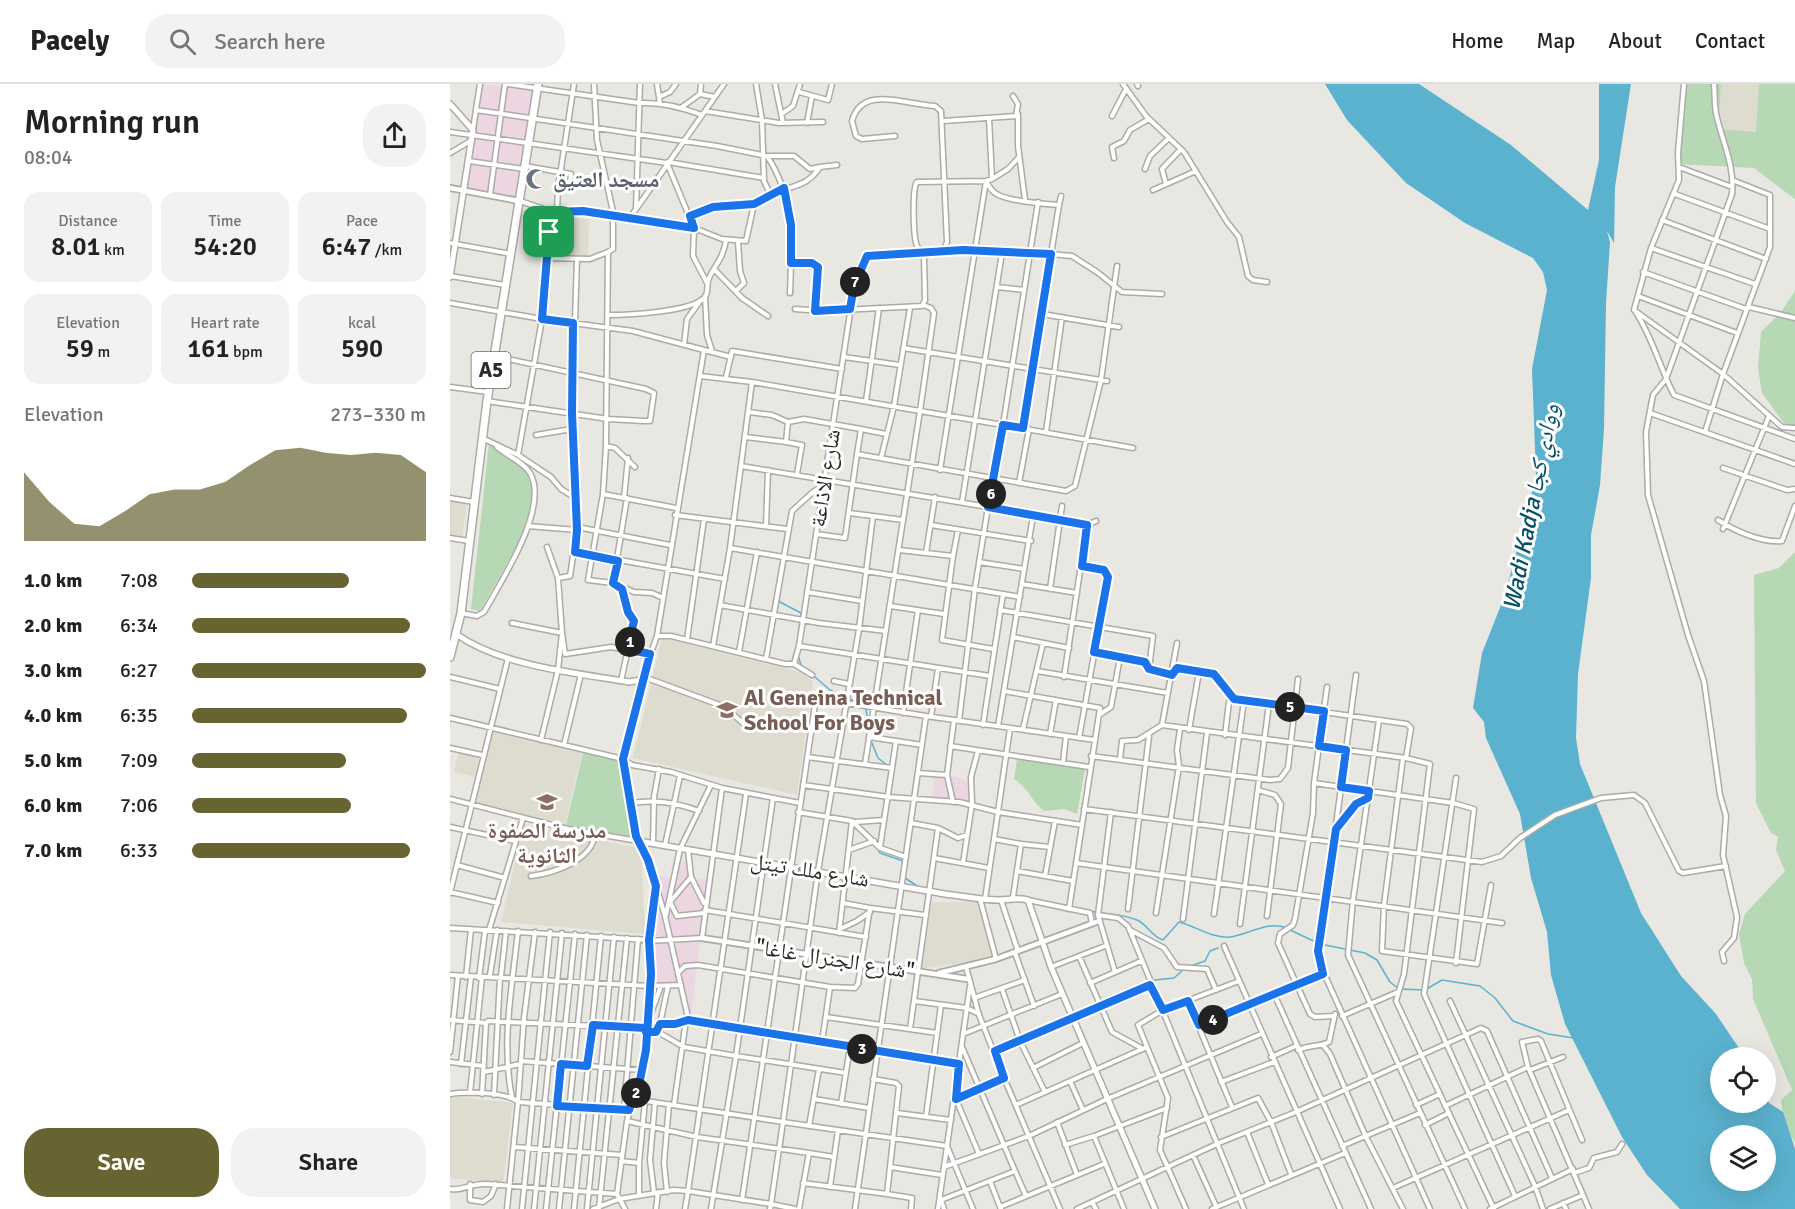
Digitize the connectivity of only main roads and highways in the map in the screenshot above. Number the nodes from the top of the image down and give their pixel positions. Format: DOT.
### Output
graph roads {
  1 [pos="538,86"];
  2 [pos="450,104"];
  3 [pos="453,244"];
  4 [pos="450,276"];
  5 [pos="456,634"];
  6 [pos="450,657"];
  7 [pos="1155,1209"];
  1 -- 5 [label="highway, A5"];
  2 -- 3 [label="main road"];
  3 -- 4 [label="main road"];
  5 -- 6 [label="highway, A5"];
  5 -- 7 [label="main road, شارع ملك تيتل"];
}
